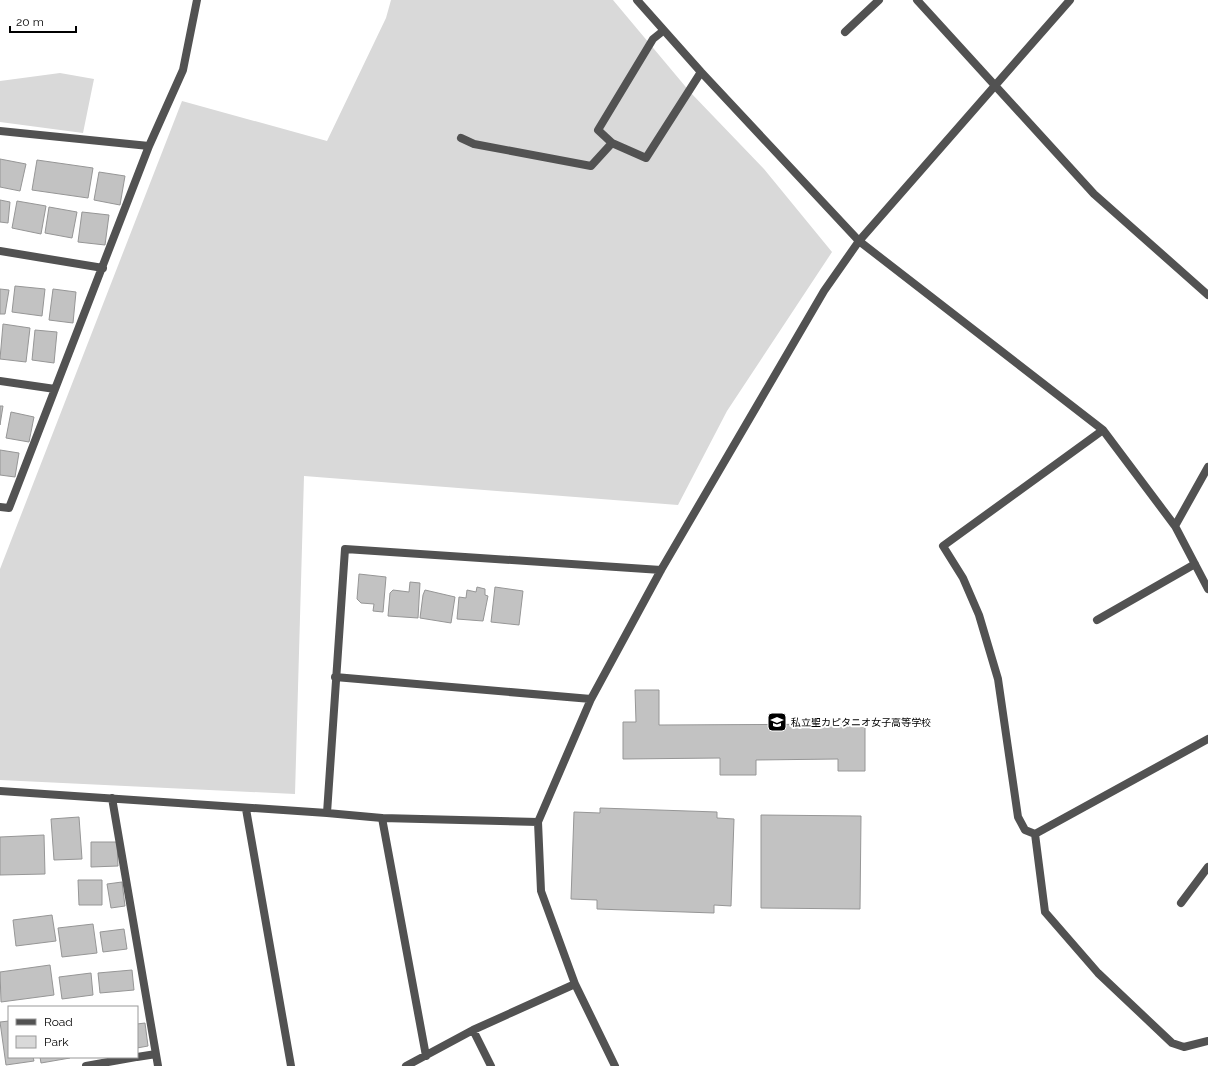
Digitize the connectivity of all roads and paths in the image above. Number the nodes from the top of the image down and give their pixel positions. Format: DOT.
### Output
graph roads {
  1 [pos="197,0"];
  2 [pos="637,0"];
  3 [pos="879,0"];
  4 [pos="917,0"];
  5 [pos="1070,0"];
  6 [pos="663,31"];
  7 [pos="845,32"];
  8 [pos="701,72"];
  9 [pos="995,86"];
  10 [pos="0,131"];
  11 [pos="461,138"];
  12 [pos="612,143"];
  13 [pos="149,146"];
  14 [pos="859,241"];
  15 [pos="0,251"];
  16 [pos="103,268"];
  17 [pos="1208,295"];
  18 [pos="0,381"];
  19 [pos="55,388"];
  20 [pos="1103,430"];
  21 [pos="1208,467"];
  22 [pos="0,507"];
  23 [pos="1175,526"];
  24 [pos="1195,564"];
  25 [pos="660,570"];
  26 [pos="1208,589"];
  27 [pos="1097,620"];
  28 [pos="336,677"];
  29 [pos="591,699"];
  30 [pos="1208,740"];
  31 [pos="0,791"];
  32 [pos="112,798"];
  33 [pos="246,809"];
  34 [pos="327,813"];
  35 [pos="382,818"];
  36 [pos="538,822"];
  37 [pos="1035,834"];
  38 [pos="1208,868"];
  39 [pos="1181,903"];
  40 [pos="575,984"];
  41 [pos="473,1030"];
  42 [pos="1208,1041"];
  43 [pos="156,1054"];
  44 [pos="426,1056"];
  45 [pos="138,1057"];
  46 [pos="131,1058"];
  47 [pos="86,1066"];
  48 [pos="158,1066"];
  49 [pos="291,1066"];
  50 [pos="406,1066"];
  51 [pos="491,1066"];
  52 [pos="615,1066"];
  1 -- 13 [label="street"];
  2 -- 6 [label="street"];
  3 -- 7 [label="street"];
  4 -- 9 [label="street"];
  5 -- 9 [label="street"];
  6 -- 8 [label="street"];
  6 -- 12 [label="street"];
  8 -- 12 [label="street"];
  8 -- 14 [label="street"];
  9 -- 14 [label="street"];
  9 -- 17 [label="street"];
  10 -- 13 [label="street"];
  11 -- 12 [label="street"];
  13 -- 16 [label="street"];
  14 -- 20 [label="street"];
  14 -- 25 [label="street"];
  15 -- 16 [label="street"];
  16 -- 19 [label="street"];
  18 -- 19 [label="street"];
  19 -- 22 [label="street"];
  20 -- 23 [label="street"];
  20 -- 37 [label="street"];
  21 -- 23 [label="street"];
  23 -- 24 [label="street"];
  24 -- 26 [label="street"];
  24 -- 27 [label="street"];
  25 -- 28 [label="street"];
  25 -- 29 [label="street"];
  28 -- 29 [label="street"];
  28 -- 34 [label="street"];
  29 -- 36 [label="street"];
  30 -- 37 [label="street"];
  31 -- 32 [label="street"];
  32 -- 33 [label="street"];
  32 -- 43 [label="street"];
  33 -- 34 [label="street"];
  33 -- 49 [label="street"];
  34 -- 35 [label="street"];
  35 -- 36 [label="street"];
  35 -- 44 [label="street"];
  36 -- 40 [label="street"];
  37 -- 42 [label="street"];
  38 -- 39 [label="street"];
  40 -- 41 [label="street"];
  40 -- 52 [label="street"];
  41 -- 44 [label="street"];
  41 -- 51 [label="street"];
  43 -- 45 [label="street"];
  43 -- 48 [label="street"];
  44 -- 50 [label="street"];
  46 -- 47 [label="street"];
}
